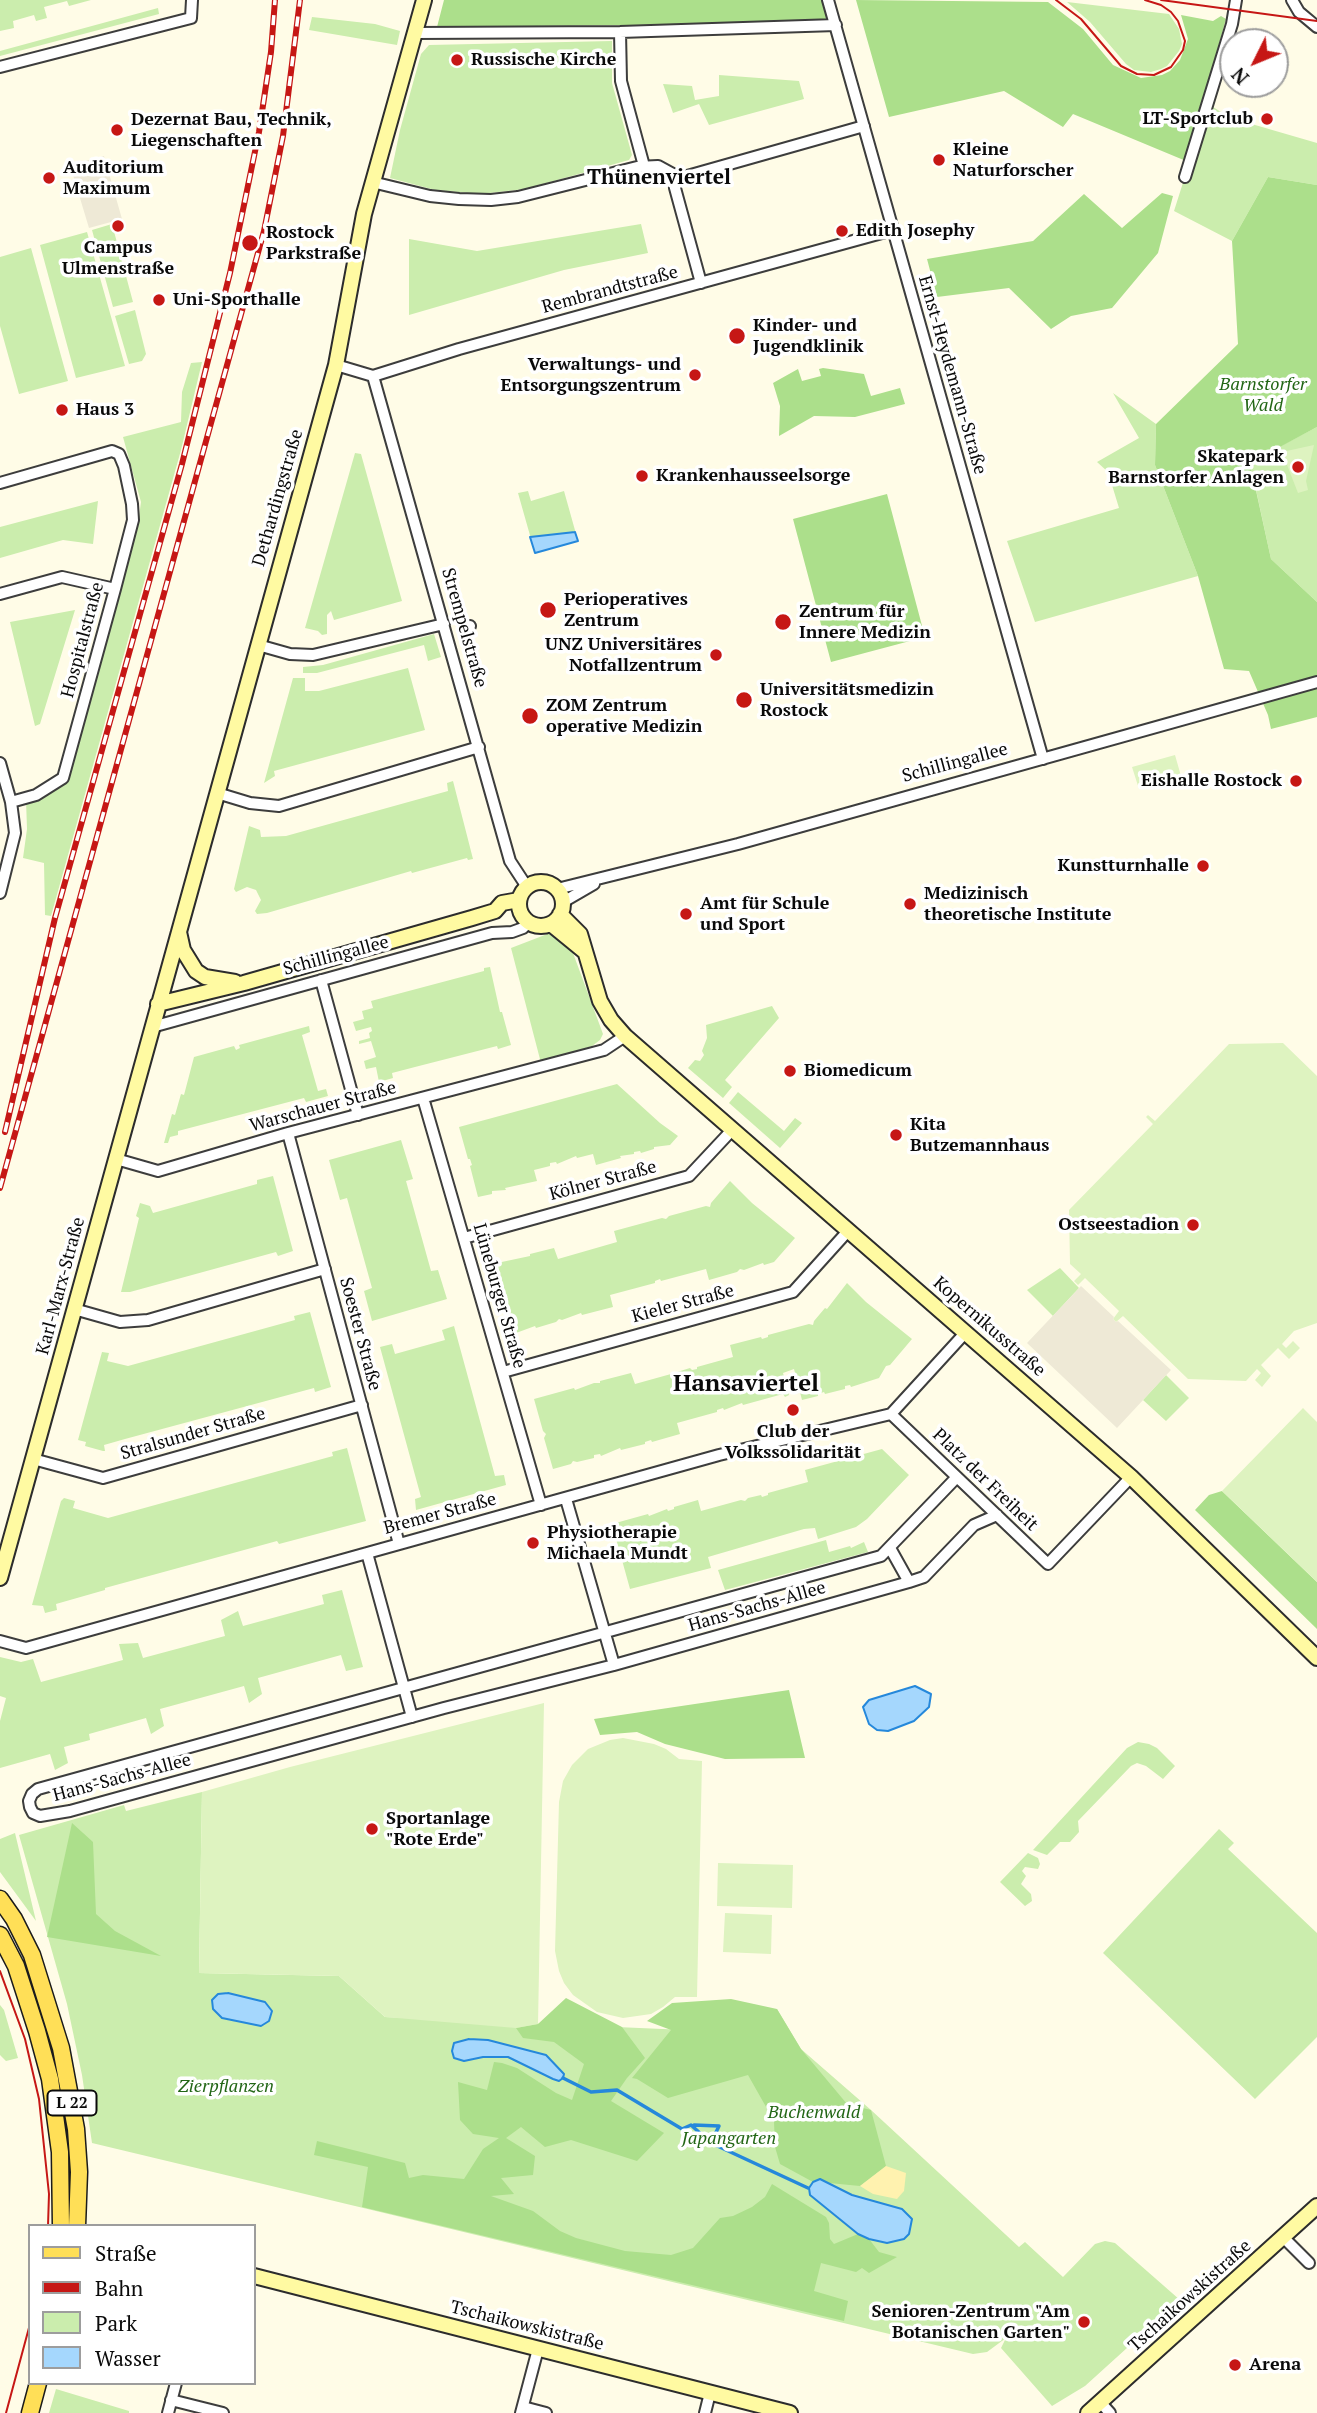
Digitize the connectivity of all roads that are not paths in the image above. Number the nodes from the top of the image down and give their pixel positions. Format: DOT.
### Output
graph roads {
  1 [pos="192,0"];
  2 [pos="424,0"];
  3 [pos="828,0"];
  4 [pos="1236,0"];
  5 [pos="1292,0"];
  6 [pos="835,25"];
  7 [pos="1317,27"];
  8 [pos="620,32"];
  9 [pos="414,33"];
  10 [pos="0,68"];
  11 [pos="864,126"];
  12 [pos="644,166"];
  13 [pos="674,176"];
  14 [pos="1185,177"];
  15 [pos="372,181"];
  16 [pos="894,230"];
  17 [pos="701,283"];
  18 [pos="336,365"];
  19 [pos="373,376"];
  20 [pos="0,483"];
  21 [pos="115,589"];
  22 [pos="0,594"];
  23 [pos="444,624"];
  24 [pos="258,645"];
  25 [pos="1317,682"];
  26 [pos="479,747"];
  27 [pos="1042,759"];
  28 [pos="0,763"];
  29 [pos="217,793"];
  30 [pos="12,808"];
  31 [pos="0,817"];
  32 [pos="0,893"];
  33 [pos="522,899"];
  34 [pos="558,908"];
  35 [pos="528,923"];
  36 [pos="179,930"];
  37 [pos="321,980"];
  38 [pos="244,983"];
  39 [pos="158,1004"];
  40 [pos="152,1027"];
  41 [pos="625,1036"];
  42 [pos="423,1098"];
  43 [pos="358,1115"];
  44 [pos="733,1129"];
  45 [pos="288,1133"];
  46 [pos="116,1159"];
  47 [pos="848,1231"];
  48 [pos="464,1238"];
  49 [pos="325,1269"];
  50 [pos="74,1309"];
  51 [pos="966,1332"];
  52 [pos="503,1372"];
  53 [pos="362,1405"];
  54 [pos="891,1414"];
  55 [pos="33,1459"];
  56 [pos="957,1477"];
  57 [pos="1131,1477"];
  58 [pos="566,1499"];
  59 [pos="541,1505"];
  60 [pos="997,1515"];
  61 [pos="399,1544"];
  62 [pos="890,1548"];
  63 [pos="367,1553"];
  64 [pos="0,1578"];
  65 [pos="909,1582"];
  66 [pos="605,1633"];
  67 [pos="0,1641"];
  68 [pos="1317,1658"];
  69 [pos="614,1665"];
  70 [pos="404,1689"];
  71 [pos="412,1717"];
  72 [pos="0,1899"];
  73 [pos="0,1935"];
  74 [pos="1317,2206"];
  75 [pos="61,2224"];
  76 [pos="77,2224"];
  77 [pos="1283,2237"];
  78 [pos="1309,2263"];
  79 [pos="256,2277"];
  80 [pos="538,2349"];
  81 [pos="37,2385"];
  82 [pos="175,2385"];
  83 [pos="710,2393"];
  84 [pos="171,2400"];
  85 [pos="1105,2408"];
  86 [pos="522,2410"];
  87 [pos="30,2413"];
  88 [pos="168,2413"];
  89 [pos="223,2413"];
  90 [pos="546,2413"];
  91 [pos="705,2413"];
  92 [pos="790,2413"];
  93 [pos="1088,2413"];
  1 -- 10 [label="street"];
  2 -- 9 [label="street, Dethardingstraße"];
  3 -- 6 [label="street, Ernst-Heydemann-Straße"];
  4 -- 14 [label="street"];
  5 -- 7 [label="street"];
  6 -- 8 [label="street"];
  6 -- 11 [label="street, Ernst-Heydemann-Straße"];
  8 -- 9 [label="street"];
  8 -- 12 [label="street"];
  9 -- 15 [label="street, Dethardingstraße"];
  11 -- 13 [label="street"];
  11 -- 16 [label="street, Ernst-Heydemann-Straße"];
  12 -- 13 [label="street"];
  12 -- 15 [label="street"];
  13 -- 17 [label="street"];
  15 -- 18 [label="street, Dethardingstraße"];
  16 -- 17 [label="street, Rembrandtstraße"];
  16 -- 27 [label="street, Ernst-Heydemann-Straße"];
  17 -- 19 [label="street, Rembrandtstraße"];
  18 -- 19 [label="street"];
  18 -- 24 [label="street, Dethardingstraße"];
  19 -- 23 [label="street, Strempelstraße"];
  20 -- 21 [label="street, Hospitalstraße"];
  21 -- 22 [label="street"];
  21 -- 30 [label="street, Hospitalstraße"];
  23 -- 24 [label="street"];
  23 -- 26 [label="street, Strempelstraße"];
  24 -- 29 [label="street, Dethardingstraße"];
  25 -- 27 [label="street, Schillingallee"];
  26 -- 29 [label="street"];
  26 -- 33 [label="street, Strempelstraße"];
  27 -- 34 [label="street, Schillingallee"];
  28 -- 30 [label="street"];
  29 -- 36 [label="street, Dethardingstraße"];
  30 -- 31 [label="street"];
  30 -- 32 [label="street"];
  33 -- 34 [label="street, Schillingallee"];
  33 -- 35 [label="street"];
  33 -- 38 [label="street, Schillingallee"];
  34 -- 35 [label="street, Schillingallee"];
  34 -- 41 [label="street, Kopernikusstraße"];
  35 -- 37 [label="street, Schillingallee"];
  36 -- 38 [label="street"];
  36 -- 39 [label="street, Dethardingstraße"];
  37 -- 40 [label="street, Schillingallee"];
  37 -- 43 [label="street"];
  38 -- 39 [label="street, Schillingallee"];
  39 -- 40 [label="street, Karl-Marx-Straße"];
  40 -- 46 [label="street, Karl-Marx-Straße"];
  41 -- 42 [label="street, Warschauer Straße"];
  41 -- 44 [label="street, Kopernikusstraße"];
  42 -- 43 [label="street, Warschauer Straße"];
  42 -- 48 [label="street, Lüneburger Straße"];
  43 -- 45 [label="street, Warschauer Straße"];
  44 -- 47 [label="street, Kopernikusstraße"];
  44 -- 48 [label="street, Kölner Straße"];
  45 -- 46 [label="street, Warschauer Straße"];
  45 -- 49 [label="street, Soester Straße"];
  46 -- 50 [label="street, Karl-Marx-Straße"];
  47 -- 51 [label="street, Kopernikusstraße"];
  47 -- 52 [label="street, Kieler Straße"];
  48 -- 52 [label="street, Lüneburger Straße"];
  49 -- 50 [label="street"];
  49 -- 53 [label="street, Soester Straße"];
  50 -- 55 [label="street, Karl-Marx-Straße"];
  51 -- 54 [label="street"];
  51 -- 57 [label="street, Kopernikusstraße"];
  52 -- 59 [label="street, Lüneburger Straße"];
  53 -- 55 [label="street, Stralsunder Straße"];
  53 -- 61 [label="street, Soester Straße"];
  54 -- 56 [label="street, Platz der Freiheit"];
  54 -- 58 [label="street, Bremer Straße"];
  55 -- 64 [label="street, Karl-Marx-Straße"];
  56 -- 60 [label="street, Platz der Freiheit"];
  56 -- 62 [label="street, Hans-Sachs-Allee"];
  57 -- 60 [label="street, Platz der Freiheit"];
  57 -- 68 [label="street, Kopernikusstraße"];
  58 -- 59 [label="street, Bremer Straße"];
  58 -- 66 [label="street"];
  59 -- 61 [label="street, Bremer Straße"];
  60 -- 65 [label="street, Hans-Sachs-Allee"];
  61 -- 63 [label="street, Bremer Straße"];
  62 -- 65 [label="street"];
  62 -- 66 [label="street, Hans-Sachs-Allee"];
  63 -- 67 [label="street, Bremer Straße"];
  63 -- 70 [label="street"];
  65 -- 69 [label="street, Hans-Sachs-Allee"];
  66 -- 69 [label="street"];
  66 -- 70 [label="street, Hans-Sachs-Allee"];
  69 -- 71 [label="street, Hans-Sachs-Allee"];
  70 -- 71 [label="street"];
  70 -- 71 [label="street, Hans-Sachs-Allee"];
  72 -- 76 [label="main road, L 22"];
  73 -- 75 [label="main road, L 22"];
  74 -- 77 [label="street, Tschaikowskistraße"];
  77 -- 78 [label="street"];
  77 -- 85 [label="street, Tschaikowskistraße"];
  79 -- 80 [label="street, Tschaikowskistraße"];
  80 -- 83 [label="street, Tschaikowskistraße"];
  80 -- 86 [label="street"];
  81 -- 87 [label="main road"];
  82 -- 84 [label="street"];
  83 -- 91 [label="street"];
  83 -- 92 [label="street, Tschaikowskistraße"];
  84 -- 88 [label="street"];
  84 -- 89 [label="street"];
  85 -- 93 [label="street, Tschaikowskistraße"];
  86 -- 90 [label="street"];
}
